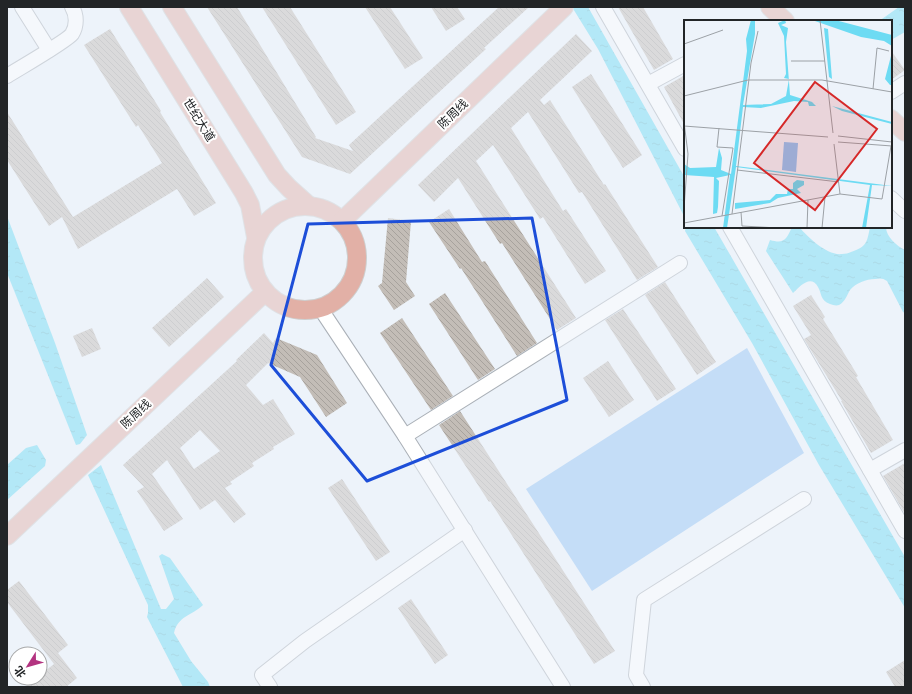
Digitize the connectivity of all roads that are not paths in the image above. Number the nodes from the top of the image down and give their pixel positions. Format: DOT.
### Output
graph roads {
  1 [pos="72,7"];
  2 [pos="129,7"];
  3 [pos="172,7"];
  4 [pos="564,7"];
  5 [pos="603,7"];
  6 [pos="770,7"];
  7 [pos="27,9"];
  8 [pos="784,20"];
  9 [pos="49,50"];
  10 [pos="684,65"];
  11 [pos="7,76"];
  12 [pos="905,83"];
  13 [pos="648,84"];
  14 [pos="892,91"];
  15 [pos="892,120"];
  16 [pos="905,132"];
  17 [pos="684,147"];
  18 [pos="892,199"];
  19 [pos="308,205"];
  20 [pos="905,211"];
  21 [pos="342,221"];
  22 [pos="731,228"];
  23 [pos="256,237"];
  24 [pos="680,263"];
  25 [pos="265,292"];
  26 [pos="320,308"];
  27 [pos="405,436"];
  28 [pos="905,450"];
  29 [pos="870,470"];
  30 [pos="804,499"];
  31 [pos="465,530"];
  32 [pos="905,532"];
  33 [pos="7,536"];
  34 [pos="270,687"];
  35 [pos="563,687"];
  36 [pos="642,687"];
  1 -- 9 [label="street"];
  2 -- 23 [label="main road, 世纪大道"];
  3 -- 19 [label="main road"];
  4 -- 21 [label="main road, 陈周线"];
  5 -- 13 [label="street"];
  6 -- 8 [label="main road"];
  7 -- 9 [label="street"];
  9 -- 11 [label="street"];
  10 -- 13 [label="street"];
  12 -- 14 [label="street"];
  13 -- 17 [label="street"];
  15 -- 16 [label="main road"];
  18 -- 20 [label="street"];
  19 -- 21 [label="main road"];
  19 -- 23 [label="main road"];
  21 -- 26 [label="main road"];
  22 -- 29 [label="street"];
  23 -- 25 [label="main road"];
  24 -- 27 [label="street"];
  25 -- 26 [label="main road"];
  25 -- 33 [label="main road, 陈周线"];
  26 -- 27 [label="street"];
  27 -- 31 [label="street"];
  28 -- 29 [label="street"];
  29 -- 32 [label="street"];
  30 -- 36 [label="street"];
  31 -- 34 [label="street"];
  31 -- 35 [label="street"];
}
